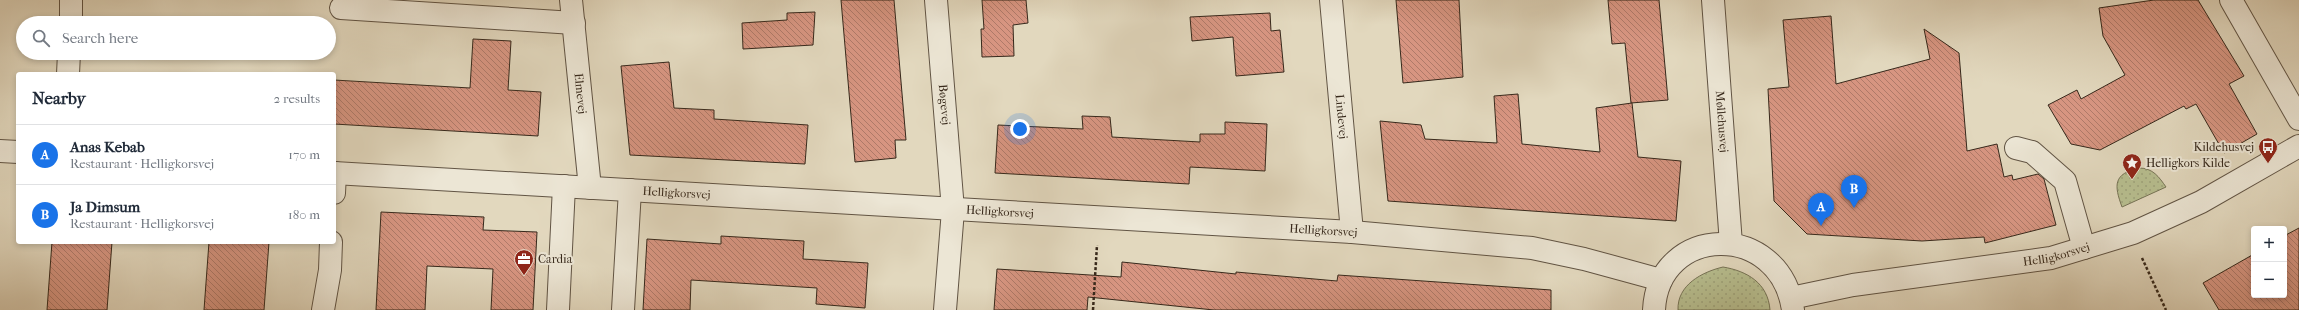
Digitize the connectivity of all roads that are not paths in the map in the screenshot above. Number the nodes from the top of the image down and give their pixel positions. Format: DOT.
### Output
graph roads {
  1 [pos="71,0"];
  2 [pos="571,0"];
  3 [pos="936,0"];
  4 [pos="1331,0"];
  5 [pos="1713,0"];
  6 [pos="2231,0"];
  7 [pos="341,8"];
  8 [pos="70,16"];
  9 [pos="574,23"];
  10 [pos="69,60"];
  11 [pos="68,72"];
  12 [pos="2299,119"];
  13 [pos="2299,146"];
  14 [pos="2016,148"];
  15 [pos="0,151"];
  16 [pos="16,152"];
  17 [pos="336,180"];
  18 [pos="564,186"];
  19 [pos="590,188"];
  20 [pos="630,190"];
  21 [pos="953,210"];
  22 [pos="1352,232"];
  23 [pos="331,244"];
  24 [pos="1731,244"];
  25 [pos="2084,248"];
  26 [pos="1661,280"];
  27 [pos="1792,304"];
  28 [pos="323,310"];
  29 [pos="558,310"];
  30 [pos="624,310"];
  31 [pos="944,310"];
  32 [pos="1654,310"];
  1 -- 8 [label="street"];
  2 -- 9 [label="street, Elmevej"];
  3 -- 21 [label="street, Bøgevej"];
  4 -- 22 [label="street, Lindevej"];
  5 -- 24 [label="street, Møllehusvej"];
  6 -- 12 [label="street"];
  7 -- 9 [label="street"];
  9 -- 19 [label="street, Elmevej"];
  10 -- 11 [label="street"];
  13 -- 25 [label="street, Helligkorsvej"];
  14 -- 25 [label="street"];
  15 -- 16 [label="street"];
  17 -- 18 [label="street, Helligkorsvej"];
  18 -- 19 [label="street, Helligkorsvej"];
  18 -- 29 [label="street"];
  19 -- 20 [label="street, Helligkorsvej"];
  20 -- 21 [label="street, Helligkorsvej"];
  20 -- 30 [label="street"];
  21 -- 22 [label="street, Helligkorsvej"];
  21 -- 31 [label="street, Bøgevej"];
  22 -- 26 [label="street, Helligkorsvej"];
  23 -- 28 [label="street"];
  24 -- 26 [label="street"];
  24 -- 27 [label="street"];
  25 -- 27 [label="street, Helligkorsvej"];
  26 -- 32 [label="street"];
}
